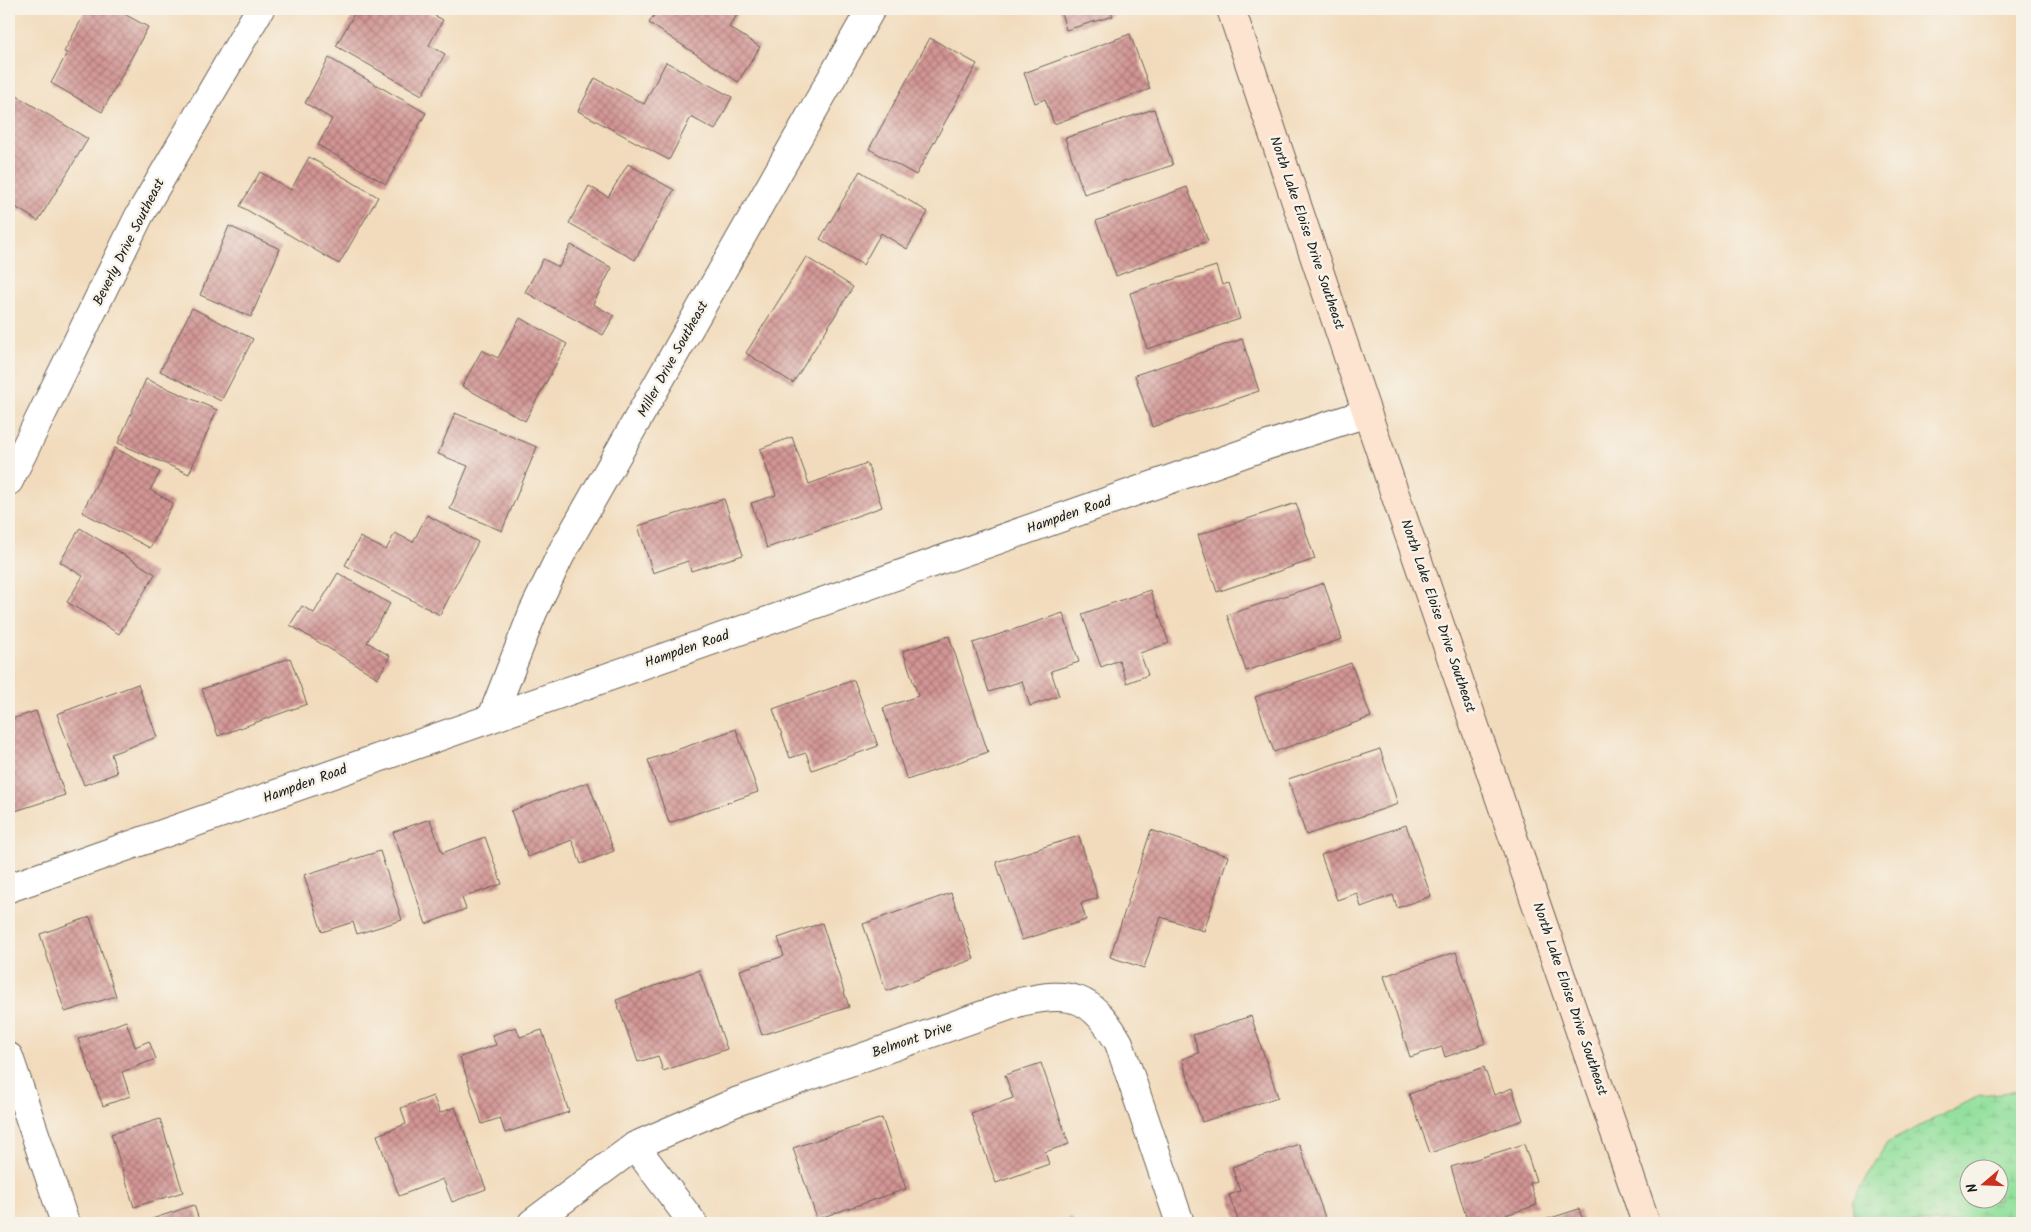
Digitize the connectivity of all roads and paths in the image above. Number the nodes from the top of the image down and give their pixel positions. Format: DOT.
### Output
graph roads {
  1 [pos="260,9"];
  2 [pos="871,9"];
  3 [pos="1231,9"];
  4 [pos="1367,413"];
  5 [pos="9,481"];
  6 [pos="492,718"];
  7 [pos="9,888"];
  8 [pos="9,1057"];
  9 [pos="635,1146"];
  10 [pos="65,1223"];
  11 [pos="532,1223"];
  12 [pos="693,1223"];
  13 [pos="1180,1223"];
  14 [pos="1646,1223"];
  1 -- 5 [label="street, Beverly Drive Southeast"];
  2 -- 6 [label="street, Miller Drive Southeast"];
  3 -- 4 [label="street, North Lake Eloise Drive Southeast"];
  4 -- 6 [label="street, Hampden Road"];
  4 -- 14 [label="street, North Lake Eloise Drive Southeast"];
  6 -- 7 [label="street, Hampden Road"];
  8 -- 10 [label="street"];
  9 -- 11 [label="street, Belmont Drive"];
  9 -- 12 [label="street"];
  9 -- 13 [label="street, Belmont Drive"];
}
